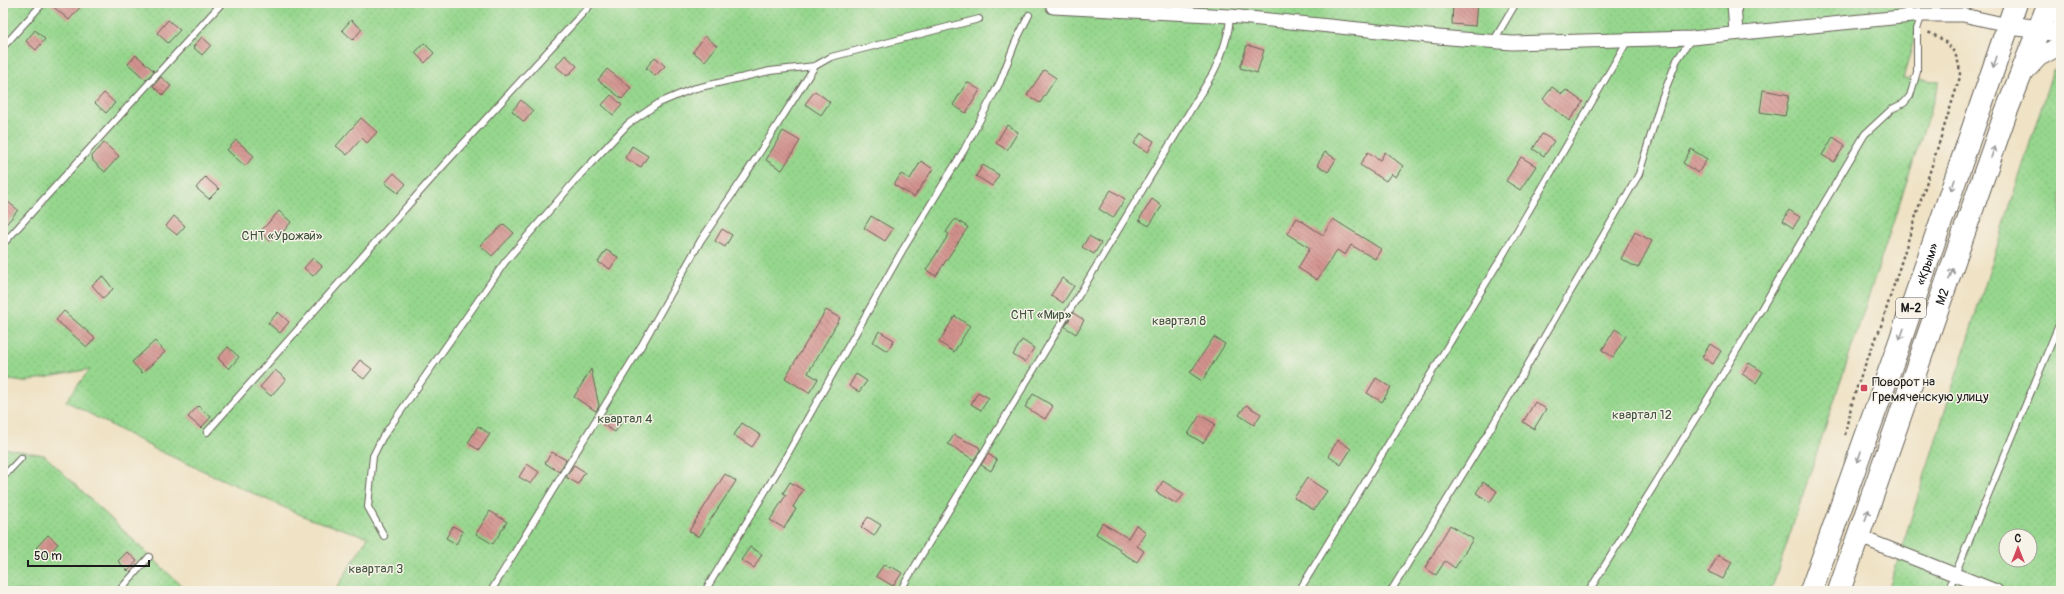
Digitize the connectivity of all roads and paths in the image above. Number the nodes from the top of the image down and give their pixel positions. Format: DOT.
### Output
graph roads {
  1 [pos="43,3"];
  2 [pos="222,3"];
  3 [pos="592,3"];
  4 [pos="1516,3"];
  5 [pos="1734,3"];
  6 [pos="1911,3"];
  7 [pos="2016,3"];
  8 [pos="2049,3"];
  9 [pos="2055,3"];
  10 [pos="1069,5"];
  11 [pos="1053,7"];
  12 [pos="1029,14"];
  13 [pos="1922,15"];
  14 [pos="1230,16"];
  15 [pos="1906,17"];
  16 [pos="2061,18"];
  17 [pos="979,19"];
  18 [pos="2008,25"];
  19 [pos="1917,29"];
  20 [pos="2038,31"];
  21 [pos="1736,33"];
  22 [pos="2061,33"];
  23 [pos="1692,38"];
  24 [pos="1628,40"];
  25 [pos="1494,42"];
  26 [pos="2061,45"];
  27 [pos="3,47"];
  28 [pos="815,66"];
  29 [pos="2022,74"];
  30 [pos="3,244"];
  31 [pos="2061,320"];
  32 [pos="207,432"];
  33 [pos="1844,443"];
  34 [pos="21,458"];
  35 [pos="3,477"];
  36 [pos="384,536"];
  37 [pos="1860,536"];
  38 [pos="150,557"];
  39 [pos="1955,574"];
  40 [pos="119,591"];
  41 [pos="491,591"];
  42 [pos="705,591"];
  43 [pos="900,591"];
  44 [pos="1299,591"];
  45 [pos="1391,591"];
  46 [pos="1589,591"];
  47 [pos="1811,591"];
  48 [pos="1839,591"];
  49 [pos="1948,591"];
  50 [pos="1996,591"];
  1 -- 27 [label="lane"];
  2 -- 30 [label="lane"];
  3 -- 32 [label="lane"];
  4 -- 25 [label="lane"];
  5 -- 21 [label="street"];
  6 -- 15 [label="lane"];
  7 -- 18 [label="highway, «Крым» / М-2"];
  8 -- 20 [label="highway, М2"];
  9 -- 16 [label="main road"];
  10 -- 11 [label="street"];
  10 -- 14 [label="street"];
  12 -- 42 [label="lane"];
  13 -- 15 [label="street"];
  13 -- 18 [label="street"];
  13 -- 19 [label="lane"];
  14 -- 25 [label="street"];
  14 -- 43 [label="lane"];
  15 -- 21 [label="street"];
  17 -- 28 [label="lane"];
  18 -- 20 [label="main road"];
  18 -- 47 [label="highway, «Крым» / М-2, one-way"];
  19 -- 33 [label="path"];
  19 -- 46 [label="lane"];
  20 -- 22 [label="main road"];
  20 -- 29 [label="highway, М2"];
  21 -- 23 [label="street"];
  23 -- 24 [label="street"];
  23 -- 45 [label="lane"];
  24 -- 25 [label="street"];
  24 -- 44 [label="lane"];
  26 -- 29 [label="main road"];
  28 -- 36 [label="lane"];
  28 -- 41 [label="lane"];
  37 -- 29 [label="highway, М2, one-way"];
  31 -- 39 [label="lane"];
  34 -- 35 [label="lane"];
  37 -- 39 [label="street"];
  37 -- 48 [label="highway, М2"];
  38 -- 40 [label="lane"];
  39 -- 49 [label="lane"];
  39 -- 50 [label="street"];
}
